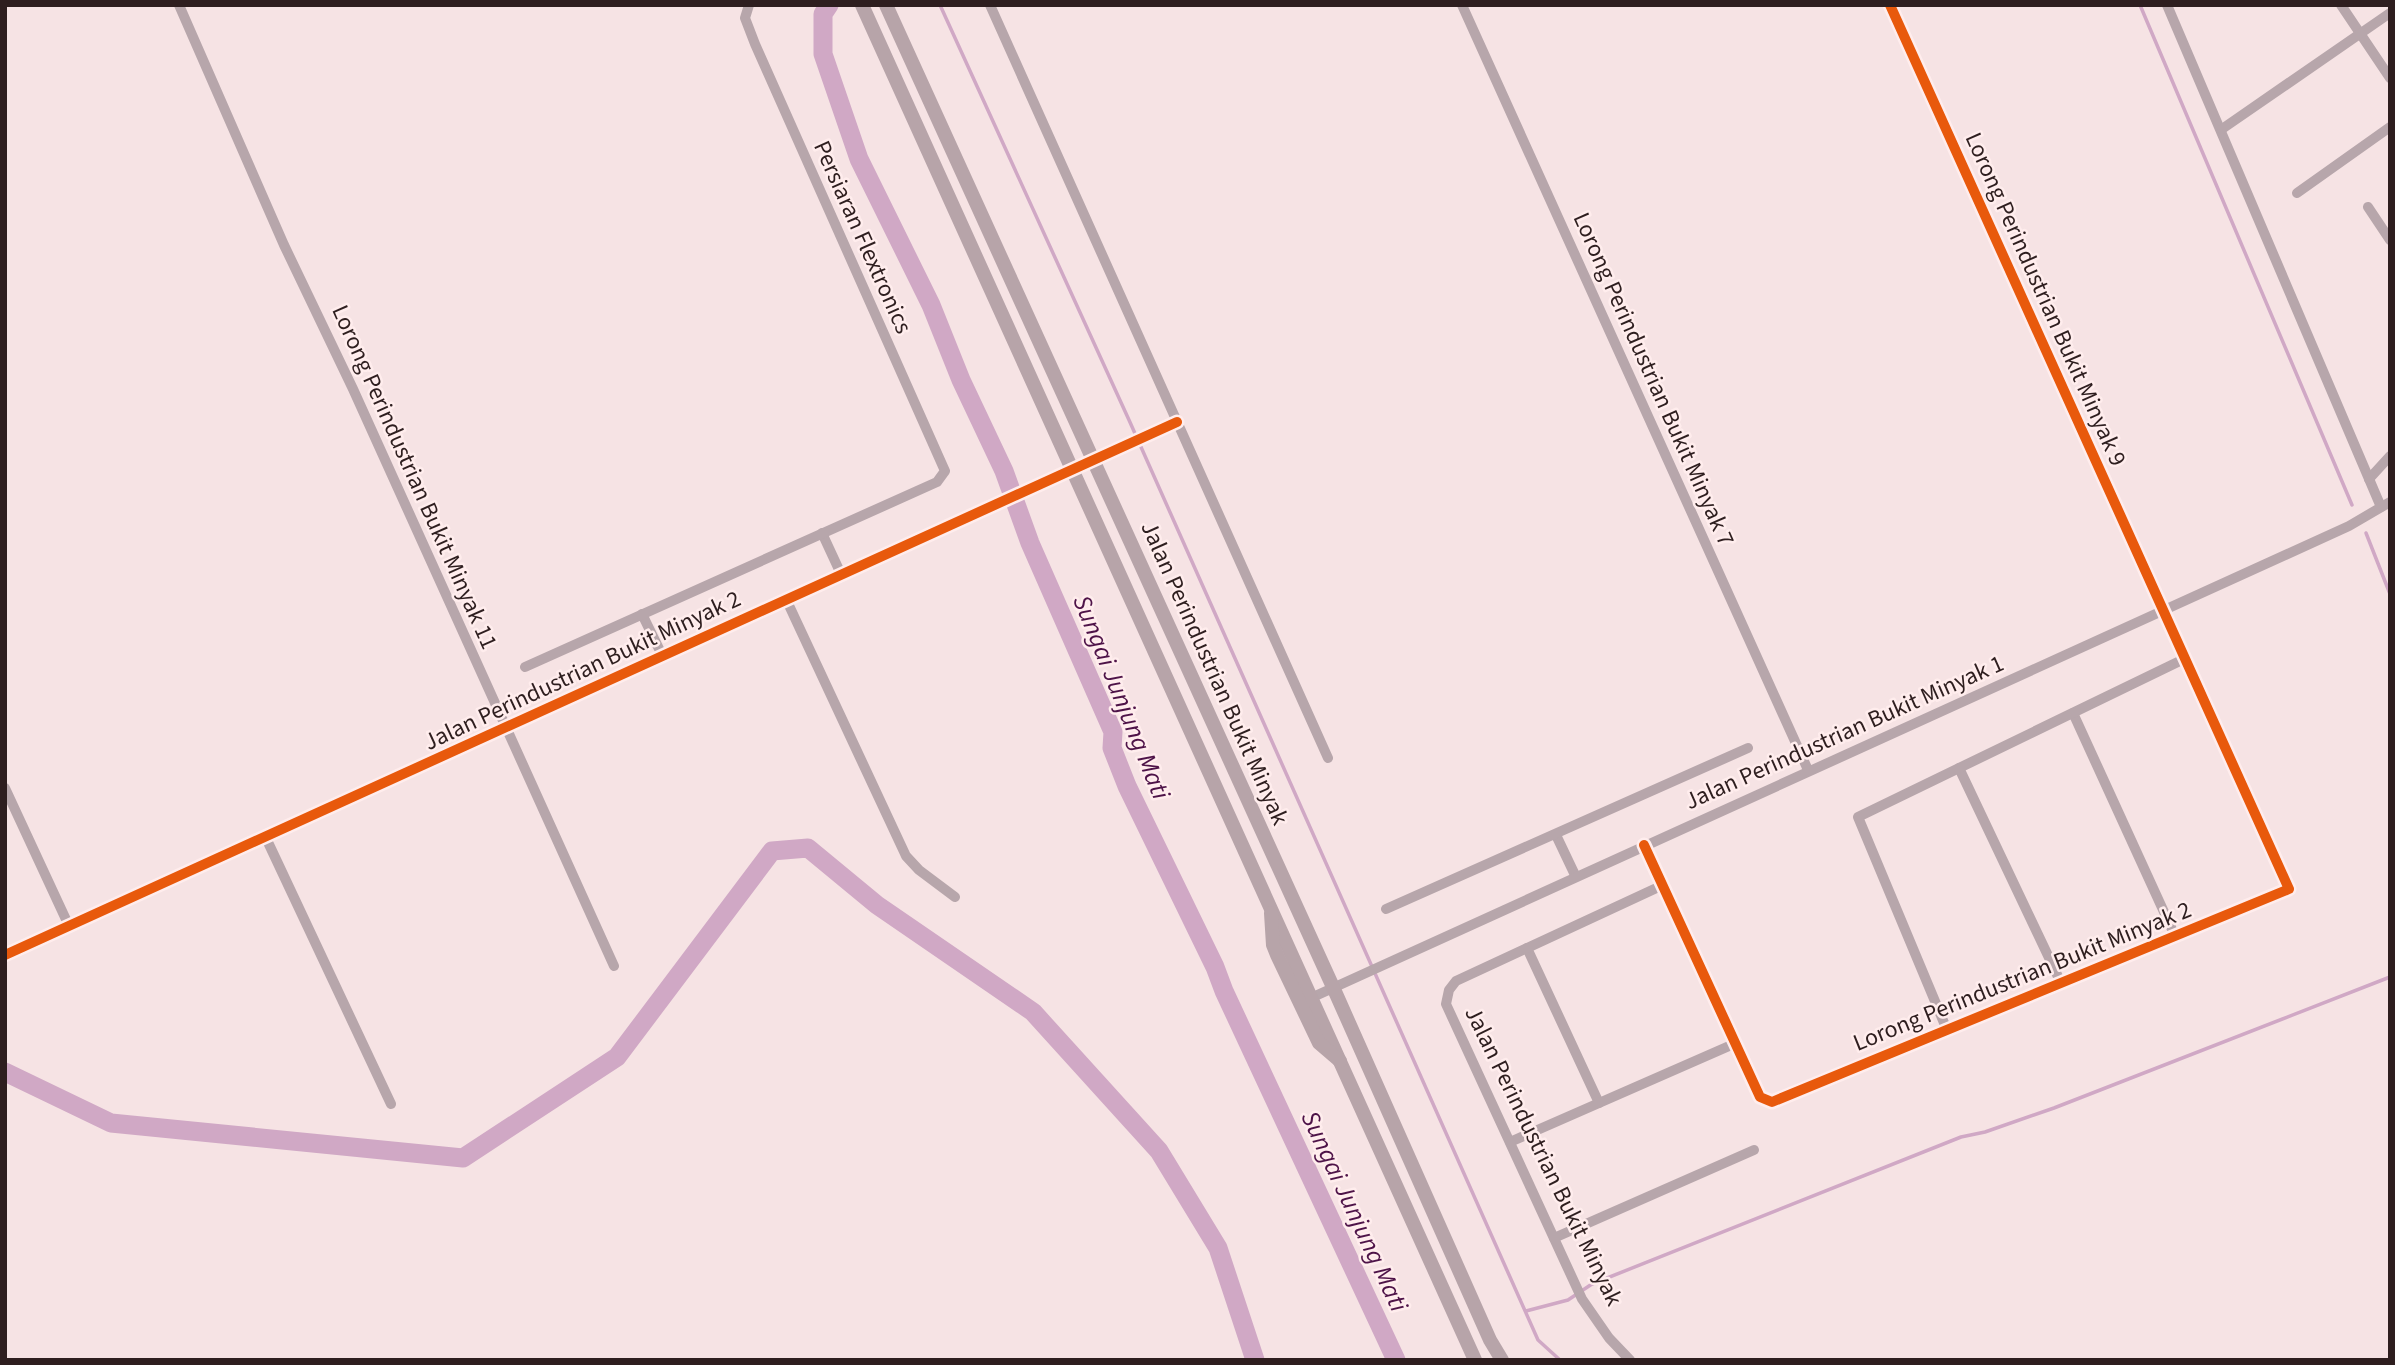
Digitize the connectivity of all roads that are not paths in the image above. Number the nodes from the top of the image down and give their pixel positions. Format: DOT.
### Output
graph roads {
  1 [pos="179,5"];
  2 [pos="749,5"];
  3 [pos="862,5"];
  4 [pos="990,5"];
  5 [pos="1462,5"];
  6 [pos="1890,5"];
  7 [pos="2168,5"];
  8 [pos="2341,5"];
  9 [pos="886,6"];
  10 [pos="2390,13"];
  11 [pos="2360,34"];
  12 [pos="2390,78"];
  13 [pos="2390,127"];
  14 [pos="2222,129"];
  15 [pos="2297,192"];
  16 [pos="2368,207"];
  17 [pos="2390,240"];
  18 [pos="1177,422"];
  19 [pos="2390,456"];
  20 [pos="1094,460"];
  21 [pos="1073,469"];
  22 [pos="2369,479"];
  23 [pos="2385,505"];
  24 [pos="822,534"];
  25 [pos="841,574"];
  26 [pos="786,599"];
  27 [pos="2162,611"];
  28 [pos="642,614"];
  29 [pos="662,655"];
  30 [pos="2184,659"];
  31 [pos="525,667"];
  32 [pos="2073,713"];
  33 [pos="506,728"];
  34 [pos="1748,748"];
  35 [pos="1328,758"];
  36 [pos="1959,768"];
  37 [pos="1808,770"];
  38 [pos="5,788"];
  39 [pos="1556,835"];
  40 [pos="266,838"];
  41 [pos="1644,845"];
  42 [pos="1575,875"];
  43 [pos="1663,885"];
  44 [pos="2289,889"];
  45 [pos="955,897"];
  46 [pos="1270,901"];
  47 [pos="1386,909"];
  48 [pos="69,926"];
  49 [pos="2175,936"];
  50 [pos="1527,948"];
  51 [pos="5,956"];
  52 [pos="614,966"];
  53 [pos="2061,983"];
  54 [pos="1334,987"];
  55 [pos="1313,997"];
  56 [pos="1947,1030"];
  57 [pos="1735,1043"];
  58 [pos="1344,1065"];
  59 [pos="1598,1103"];
  60 [pos="391,1104"];
  61 [pos="1510,1142"];
  62 [pos="1754,1150"];
  63 [pos="1553,1238"];
  64 [pos="1475,1360"];
  65 [pos="1502,1360"];
  66 [pos="1630,1360"];
  1 -- 33 [label="street, Lorong Perindustrian Bukit Minyak 11"];
  2 -- 24 [label="street, Persiaran Flextronics"];
  3 -- 21 [label="main road, Jalan Perindustrian Bukit Minyak"];
  4 -- 18 [label="street"];
  5 -- 37 [label="street, Lorong Perindustrian Bukit Minyak 7"];
  6 -- 27 [label="street, Lorong Perindustrian Bukit Minyak 9"];
  7 -- 14 [label="street"];
  8 -- 11 [label="street"];
  9 -- 20 [label="main road, Jalan Perindustrian Bukit Minyak"];
  10 -- 11 [label="street"];
  11 -- 12 [label="street"];
  11 -- 14 [label="street"];
  13 -- 15 [label="street"];
  14 -- 22 [label="street"];
  16 -- 17 [label="street"];
  18 -- 20 [label="street, Jalan Perindustrian Bukit Minyak 2"];
  18 -- 35 [label="street"];
  19 -- 22 [label="street"];
  20 -- 21 [label="street, Jalan Perindustrian Bukit Minyak 2"];
  20 -- 54 [label="main road, Jalan Perindustrian Bukit Minyak"];
  21 -- 25 [label="street, Jalan Perindustrian Bukit Minyak 2"];
  21 -- 46 [label="main road, Jalan Perindustrian Bukit Minyak"];
  22 -- 23 [label="street"];
  23 -- 27 [label="street, Jalan Perindustrian Bukit Minyak 1"];
  24 -- 25 [label="street"];
  24 -- 28 [label="street"];
  25 -- 26 [label="street, Jalan Perindustrian Bukit Minyak 2"];
  26 -- 29 [label="street, Jalan Perindustrian Bukit Minyak 2"];
  26 -- 45 [label="street"];
  27 -- 30 [label="street, Lorong Perindustrian Bukit Minyak 9"];
  27 -- 37 [label="street, Jalan Perindustrian Bukit Minyak 1"];
  28 -- 29 [label="street"];
  28 -- 31 [label="street"];
  29 -- 33 [label="street, Jalan Perindustrian Bukit Minyak 2"];
  30 -- 32 [label="street"];
  30 -- 44 [label="street, Lorong Perindustrian Bukit Minyak 9"];
  32 -- 36 [label="street"];
  32 -- 49 [label="street"];
  33 -- 40 [label="street, Jalan Perindustrian Bukit Minyak 2"];
  33 -- 52 [label="street, Lorong Perindustrian Bukit Minyak 11"];
  34 -- 39 [label="street, Jalan Perindustrian Bukit Minyak 1"];
  36 -- 53 [label="street"];
  36 -- 56 [label="street"];
  37 -- 41 [label="street, Jalan Perindustrian Bukit Minyak 1"];
  38 -- 48 [label="street"];
  39 -- 42 [label="street"];
  39 -- 47 [label="street, Jalan Perindustrian Bukit Minyak 1"];
  40 -- 48 [label="street, Jalan Perindustrian Bukit Minyak 2"];
  40 -- 60 [label="street"];
  41 -- 42 [label="street, Jalan Perindustrian Bukit Minyak 1"];
  41 -- 43 [label="street"];
  42 -- 54 [label="street, Jalan Perindustrian Bukit Minyak 1"];
  43 -- 50 [label="street, Jalan Perindustrian Bukit Minyak"];
  43 -- 57 [label="street"];
  44 -- 49 [label="street, Lorong Perindustrian Bukit Minyak 2"];
  46 -- 55 [label="main road, Jalan Perindustrian Bukit Minyak"];
  46 -- 58 [label="main road"];
  48 -- 51 [label="street, Jalan Perindustrian Bukit Minyak 2"];
  49 -- 53 [label="street, Lorong Perindustrian Bukit Minyak 2"];
  50 -- 59 [label="street"];
  50 -- 61 [label="street, Jalan Perindustrian Bukit Minyak"];
  53 -- 56 [label="street, Lorong Perindustrian Bukit Minyak 2"];
  54 -- 55 [label="street, Jalan Perindustrian Bukit Minyak 1"];
  54 -- 65 [label="main road, Jalan Perindustrian Bukit Minyak"];
  55 -- 58 [label="main road, Jalan Perindustrian Bukit Minyak"];
  56 -- 57 [label="street, Lorong Perindustrian Bukit Minyak 2"];
  57 -- 59 [label="street"];
  58 -- 64 [label="main road, Jalan Perindustrian Bukit Minyak"];
  59 -- 61 [label="street"];
  61 -- 63 [label="street, Jalan Perindustrian Bukit Minyak"];
  62 -- 63 [label="street"];
  63 -- 66 [label="street, Jalan Perindustrian Bukit Minyak"];
}
